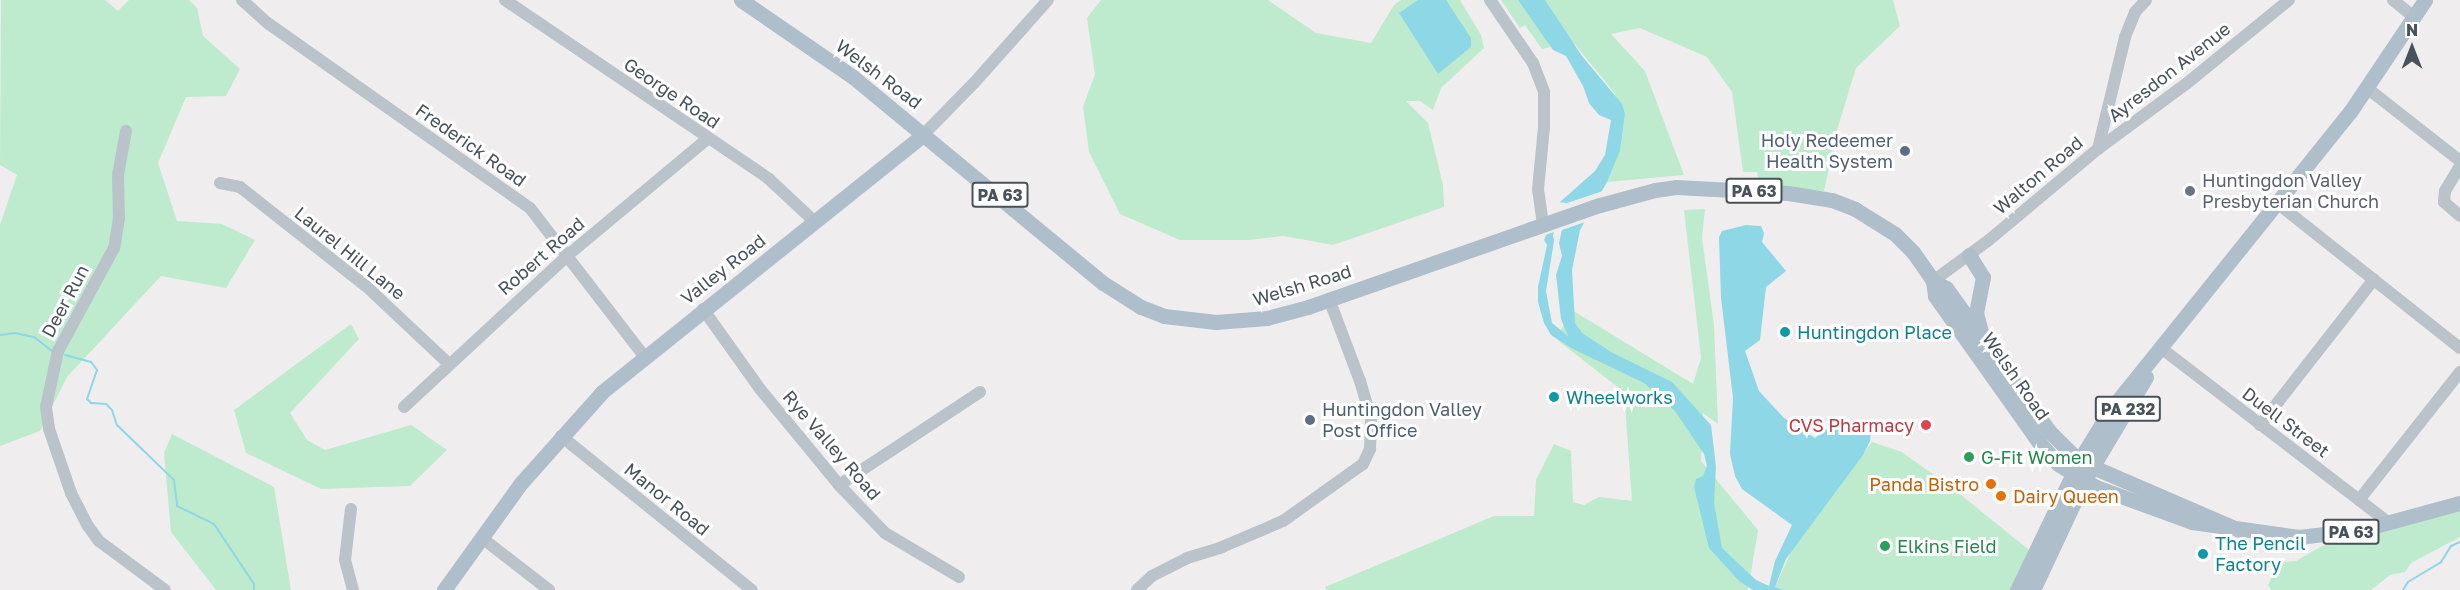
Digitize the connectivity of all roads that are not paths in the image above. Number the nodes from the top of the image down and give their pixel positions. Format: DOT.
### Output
graph roads {
  1 [pos="243,0"];
  2 [pos="505,0"];
  3 [pos="741,0"];
  4 [pos="1048,0"];
  5 [pos="1490,0"];
  6 [pos="2146,0"];
  7 [pos="2289,0"];
  8 [pos="2393,0"];
  9 [pos="2426,0"];
  10 [pos="2414,17"];
  11 [pos="2367,88"];
  12 [pos="126,131"];
  13 [pos="924,134"];
  14 [pos="707,139"];
  15 [pos="2098,149"];
  16 [pos="2460,161"];
  17 [pos="2460,166"];
  18 [pos="220,183"];
  19 [pos="2277,203"];
  20 [pos="2460,216"];
  21 [pos="814,221"];
  22 [pos="1545,223"];
  23 [pos="568,255"];
  24 [pos="1969,255"];
  25 [pos="2374,279"];
  26 [pos="1933,281"];
  27 [pos="1329,299"];
  28 [pos="703,309"];
  29 [pos="1984,340"];
  30 [pos="2162,348"];
  31 [pos="2460,348"];
  32 [pos="644,356"];
  33 [pos="449,364"];
  34 [pos="2460,372"];
  35 [pos="980,392"];
  36 [pos="404,407"];
  37 [pos="2260,425"];
  38 [pos="561,436"];
  39 [pos="2082,471"];
  40 [pos="839,485"];
  41 [pos="2359,500"];
  42 [pos="2460,503"];
  43 [pos="351,509"];
  44 [pos="2389,523"];
  45 [pos="482,538"];
  46 [pos="959,577"];
  47 [pos="165,590"];
  48 [pos="353,590"];
  49 [pos="444,590"];
  50 [pos="549,590"];
  51 [pos="752,590"];
  52 [pos="1137,590"];
  53 [pos="2017,590"];
  54 [pos="2033,590"];
  1 -- 23 [label="street, Frederick Road"];
  2 -- 14 [label="street, George Road"];
  3 -- 13 [label="main road, Welsh Road / PA 63"];
  4 -- 13 [label="street, Valley Road"];
  5 -- 22 [label="street"];
  6 -- 15 [label="street, Walton Road"];
  7 -- 15 [label="street, Ayresdon Avenue"];
  8 -- 10 [label="street"];
  9 -- 10 [label="main road, PA 232"];
  10 -- 11 [label="main road, PA 232"];
  11 -- 16 [label="street"];
  11 -- 19 [label="main road, PA 232"];
  12 -- 47 [label="street, Deer Run"];
  13 -- 21 [label="main road, Valley Road"];
  13 -- 27 [label="main road, Welsh Road / PA 63"];
  14 -- 21 [label="street, George Road"];
  14 -- 23 [label="street, Robert Road"];
  15 -- 24 [label="street, Walton Road"];
  17 -- 20 [label="street"];
  18 -- 33 [label="street, Laurel Hill Lane"];
  19 -- 25 [label="street"];
  19 -- 30 [label="main road, PA 232"];
  21 -- 28 [label="main road, Valley Road"];
  22 -- 26 [label="main road, Welsh Road / PA 63"];
  22 -- 27 [label="main road, Welsh Road / PA 63"];
  23 -- 32 [label="street, Frederick Road"];
  23 -- 33 [label="street, Robert Road"];
  24 -- 26 [label="street, Walton Road"];
  24 -- 29 [label="main road"];
  25 -- 31 [label="street"];
  25 -- 37 [label="street"];
  26 -- 29 [label="main road, Welsh Road / PA 63"];
  26 -- 39 [label="main road, Welsh Road / PA 63"];
  27 -- 52 [label="street"];
  28 -- 32 [label="main road, Valley Road"];
  28 -- 40 [label="street, Rye Valley Road"];
  29 -- 39 [label="main road, Welsh Road / PA 63"];
  30 -- 37 [label="street, Duell Street"];
  30 -- 39 [label="main road, PA 232"];
  32 -- 38 [label="main road, Valley Road"];
  33 -- 36 [label="street, Robert Road"];
  34 -- 41 [label="street"];
  35 -- 40 [label="street"];
  37 -- 41 [label="street, Duell Street"];
  38 -- 45 [label="main road, Valley Road"];
  38 -- 51 [label="street, Manor Road"];
  39 -- 44 [label="main road, PA 63"];
  39 -- 53 [label="main road, PA 232"];
  39 -- 54 [label="main road, PA 232"];
  40 -- 46 [label="street, Rye Valley Road"];
  41 -- 44 [label="street, Duell Street"];
  42 -- 44 [label="main road, PA 63"];
  43 -- 48 [label="street"];
  45 -- 49 [label="main road, Valley Road"];
  45 -- 50 [label="street"];
}
